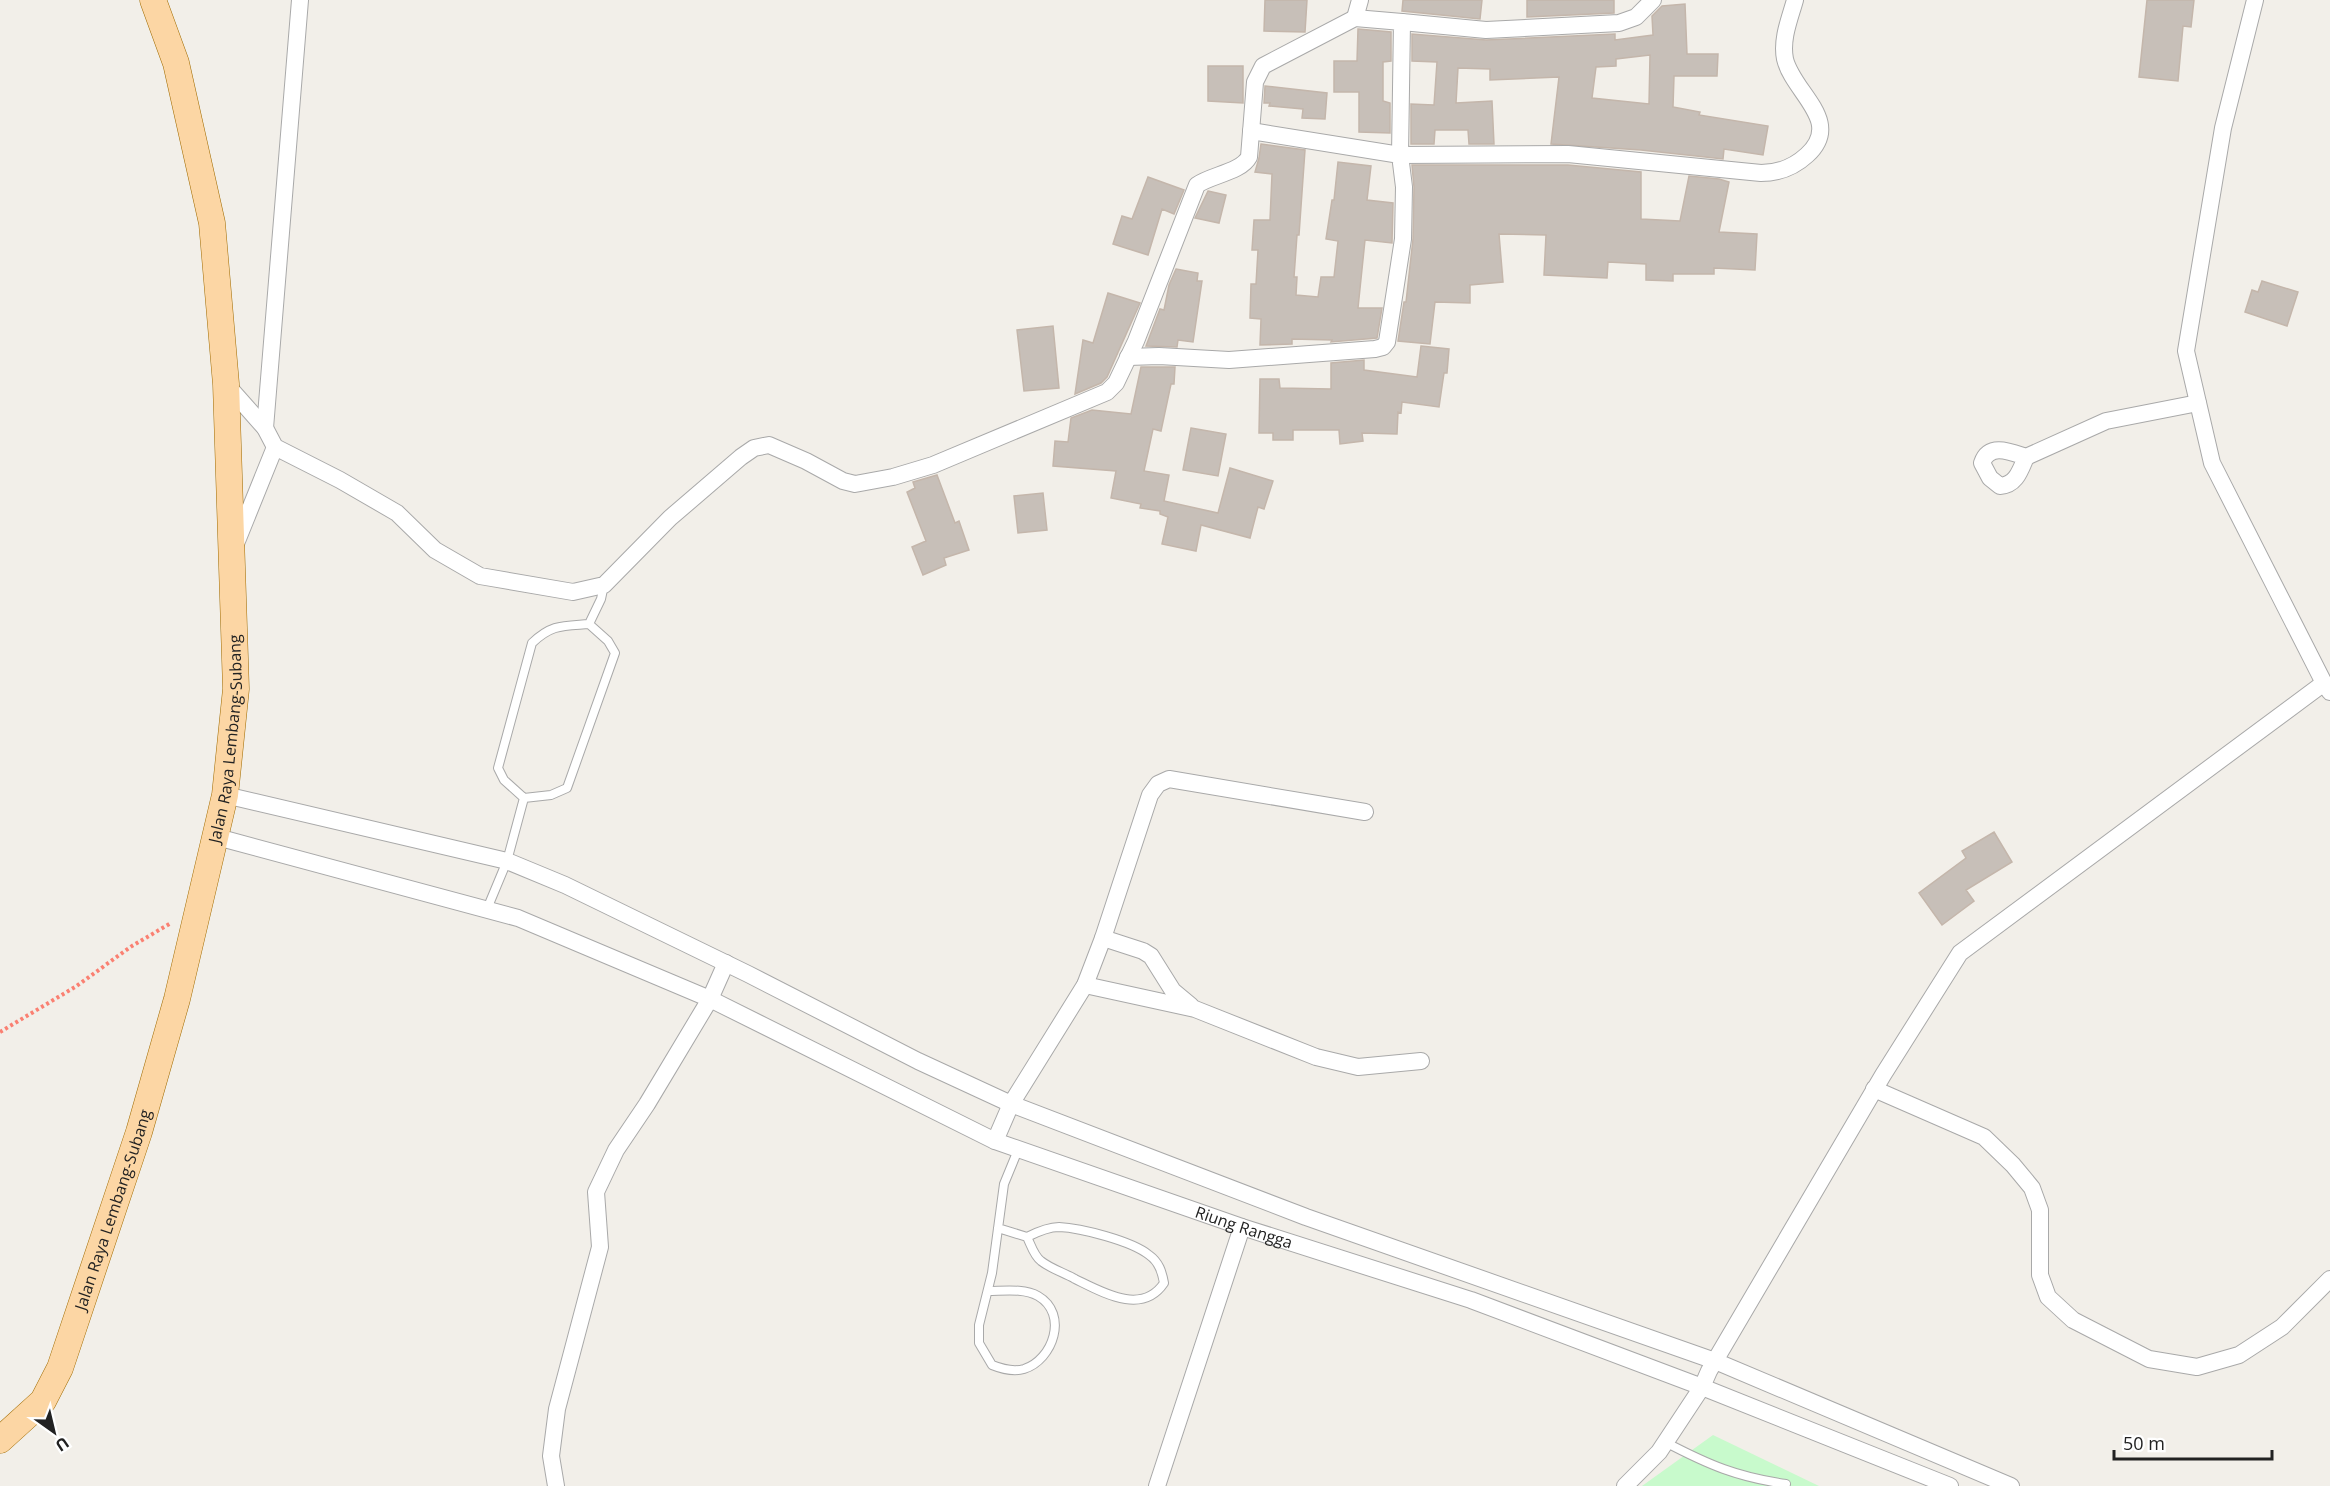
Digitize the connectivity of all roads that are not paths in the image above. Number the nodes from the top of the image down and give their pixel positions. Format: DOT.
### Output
graph roads {
  1 [pos="153,0"];
  2 [pos="300,0"];
  3 [pos="1360,0"];
  4 [pos="1653,0"];
  5 [pos="1795,0"];
  6 [pos="2255,0"];
  7 [pos="1355,18"];
  8 [pos="1402,22"];
  9 [pos="1251,131"];
  10 [pos="1400,155"];
  11 [pos="1128,357"];
  12 [pos="226,384"];
  13 [pos="2198,403"];
  14 [pos="265,428"];
  15 [pos="275,447"];
  16 [pos="2026,457"];
  17 [pos="232,553"];
  18 [pos="604,585"];
  19 [pos="589,624"];
  20 [pos="2327,688"];
  21 [pos="225,795"];
  22 [pos="524,798"];
  23 [pos="1365,812"];
  24 [pos="217,837"];
  25 [pos="507,861"];
  26 [pos="487,909"];
  27 [pos="1103,938"];
  28 [pos="726,963"];
  29 [pos="1085,985"];
  30 [pos="710,999"];
  31 [pos="1195,1009"];
  32 [pos="1421,1061"];
  33 [pos="1874,1089"];
  34 [pos="1011,1104"];
  35 [pos="995,1141"];
  36 [pos="1018,1150"];
  37 [pos="1242,1227"];
  38 [pos="998,1228"];
  39 [pos="1028,1237"];
  40 [pos="2330,1278"];
  41 [pos="988,1291"];
  42 [pos="1715,1361"];
  43 [pos="1702,1387"];
  44 [pos="0,1440"];
  45 [pos="1665,1441"];
  46 [pos="1786,1484"];
  47 [pos="556,1486"];
  48 [pos="1157,1486"];
  49 [pos="1625,1486"];
  50 [pos="1950,1486"];
  51 [pos="2011,1486"];
  1 -- 12 [label="main road, Jalan Raya Lembang-Subang"];
  2 -- 14 [label="street"];
  3 -- 7 [label="street"];
  4 -- 8 [label="street"];
  5 -- 10 [label="street"];
  6 -- 13 [label="street"];
  7 -- 8 [label="street"];
  7 -- 9 [label="street"];
  8 -- 10 [label="street"];
  9 -- 10 [label="street"];
  9 -- 11 [label="street"];
  10 -- 11 [label="street"];
  11 -- 18 [label="street"];
  12 -- 14 [label="street"];
  12 -- 17 [label="main road, Jalan Raya Lembang-Subang"];
  13 -- 16 [label="street"];
  13 -- 20 [label="street"];
  14 -- 15 [label="street"];
  15 -- 17 [label="street"];
  15 -- 18 [label="street"];
  17 -- 21 [label="main road, Jalan Raya Lembang-Subang"];
  18 -- 19 [label="lane"];
  19 -- 22 [label="lane"];
  19 -- 22 [label="lane"];
  20 -- 33 [label="street"];
  21 -- 24 [label="main road, Jalan Raya Lembang-Subang"];
  21 -- 25 [label="street"];
  22 -- 25 [label="lane"];
  23 -- 27 [label="street"];
  24 -- 26 [label="street, Riung Rangga"];
  24 -- 44 [label="main road, Jalan Raya Lembang-Subang"];
  25 -- 26 [label="lane"];
  25 -- 28 [label="street"];
  26 -- 30 [label="street, Riung Rangga"];
  27 -- 29 [label="street"];
  27 -- 31 [label="street"];
  28 -- 30 [label="street"];
  28 -- 34 [label="street"];
  29 -- 31 [label="street"];
  29 -- 34 [label="street"];
  30 -- 35 [label="street, Riung Rangga"];
  30 -- 47 [label="street"];
  31 -- 32 [label="street"];
  33 -- 40 [label="street"];
  33 -- 42 [label="street"];
  34 -- 35 [label="street"];
  34 -- 42 [label="street"];
  35 -- 36 [label="street, Riung Rangga"];
  36 -- 37 [label="street, Riung Rangga"];
  36 -- 38 [label="lane"];
  37 -- 43 [label="street, Riung Rangga"];
  37 -- 48 [label="street"];
  38 -- 39 [label="lane"];
  38 -- 41 [label="lane"];
  39 -- 39 [label="lane"];
  41 -- 41 [label="lane"];
  42 -- 43 [label="street"];
  42 -- 51 [label="street"];
  43 -- 45 [label="street"];
  43 -- 50 [label="street, Riung Rangga"];
  45 -- 46 [label="lane"];
  45 -- 49 [label="street"];
}
